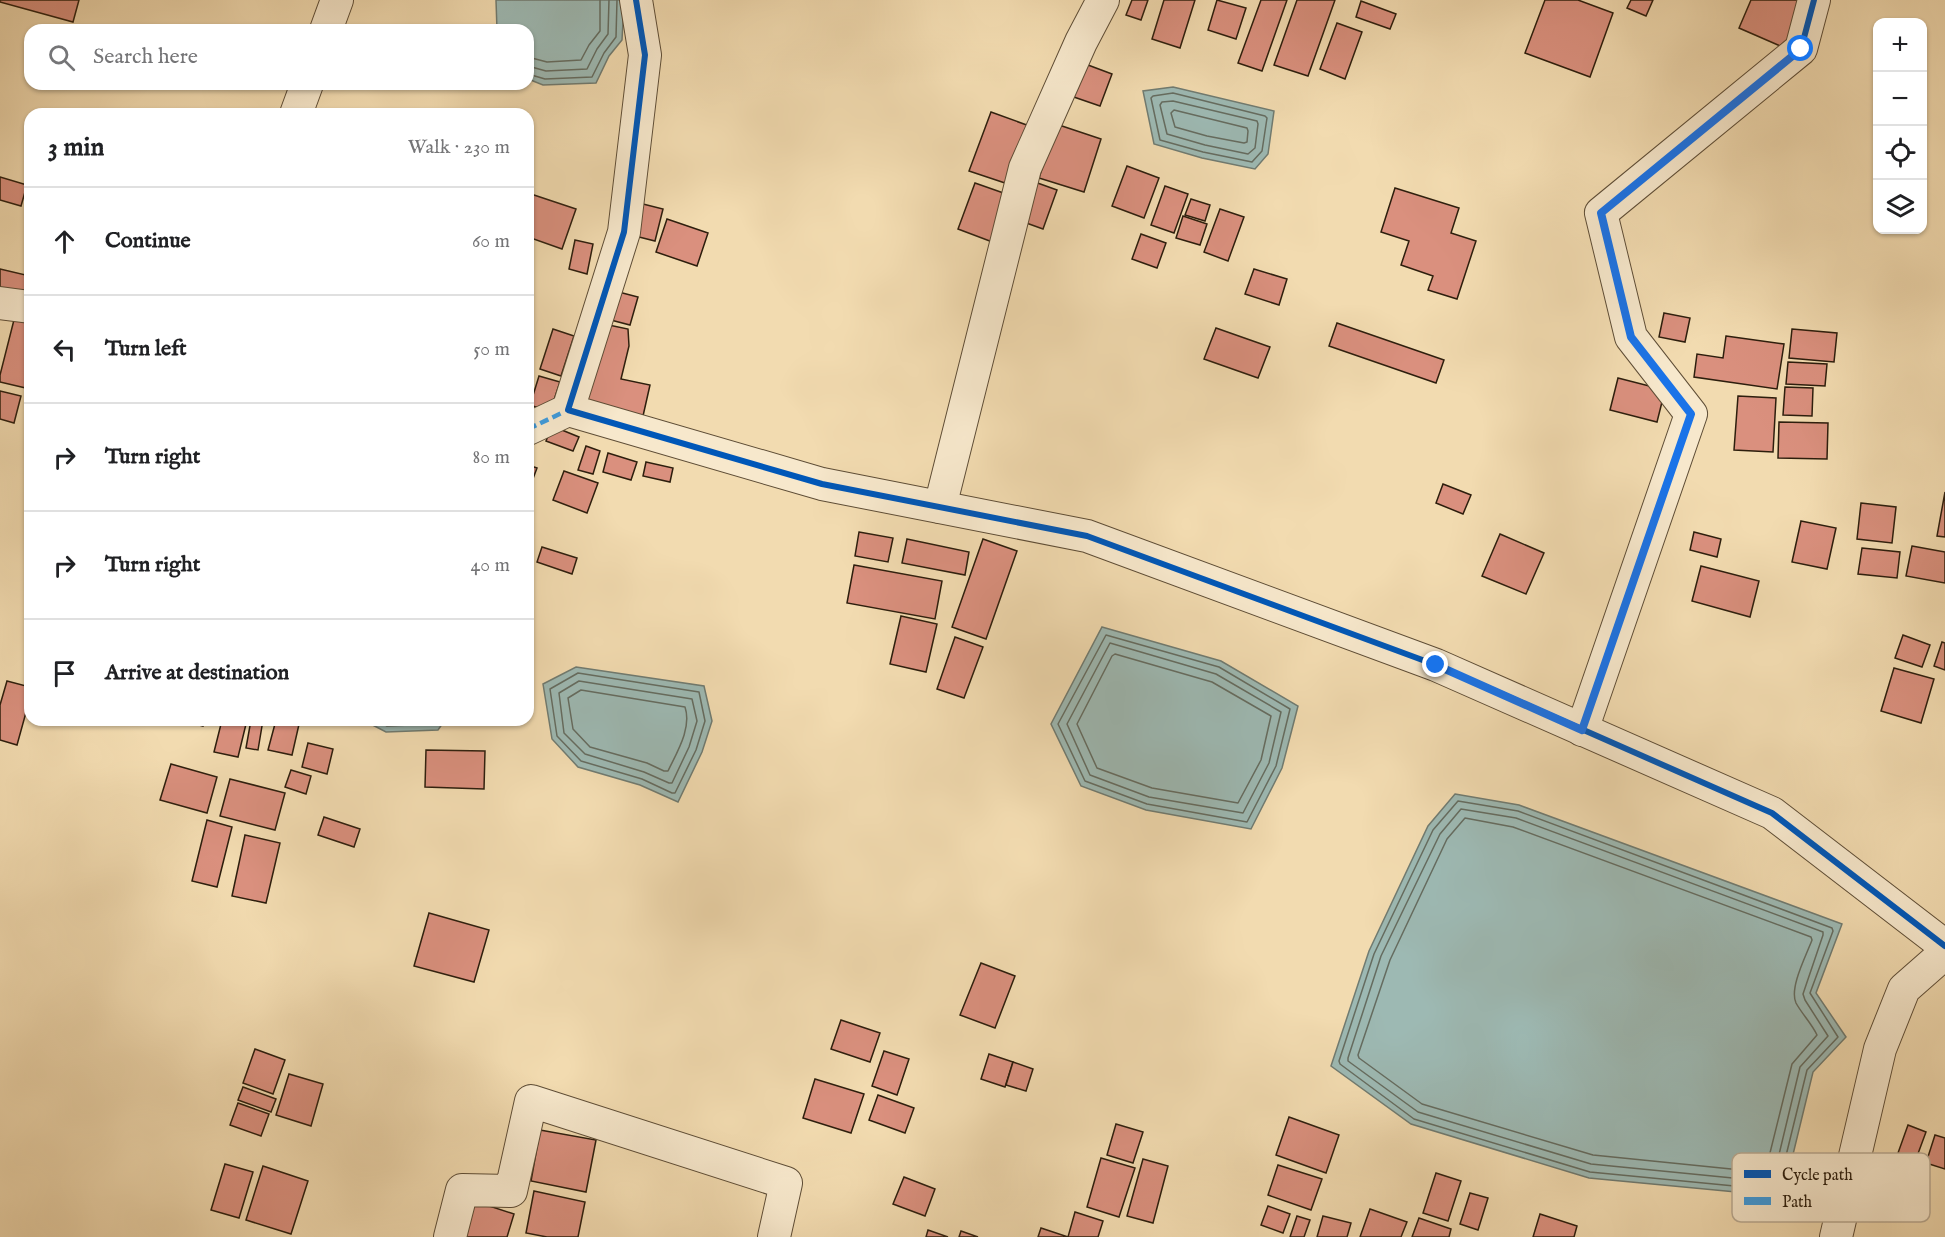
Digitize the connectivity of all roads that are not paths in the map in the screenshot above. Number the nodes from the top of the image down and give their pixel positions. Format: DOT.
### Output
graph roads {
  1 [pos="337,0"];
  2 [pos="636,0"];
  3 [pos="1103,0"];
  4 [pos="1814,0"];
  5 [pos="328,24"];
  6 [pos="305,90"];
  7 [pos="298,108"];
  8 [pos="0,303"];
  9 [pos="24,306"];
  10 [pos="568,410"];
  11 [pos="534,426"];
  12 [pos="940,507"];
  13 [pos="1582,730"];
  14 [pos="1945,946"];
  15 [pos="1945,953"];
  16 [pos="1856,1153"];
  17 [pos="1840,1222"];
  18 [pos="450,1237"];
  19 [pos="774,1237"];
  20 [pos="1836,1237"];
  1 -- 5 [label="street"];
  2 -- 10 [label="street"];
  3 -- 12 [label="street"];
  4 -- 13 [label="street"];
  6 -- 7 [label="street"];
  8 -- 9 [label="street"];
  10 -- 11 [label="street"];
  10 -- 12 [label="street"];
  12 -- 13 [label="street"];
  13 -- 14 [label="street"];
  15 -- 16 [label="street"];
  17 -- 20 [label="street"];
  18 -- 19 [label="street"];
}
